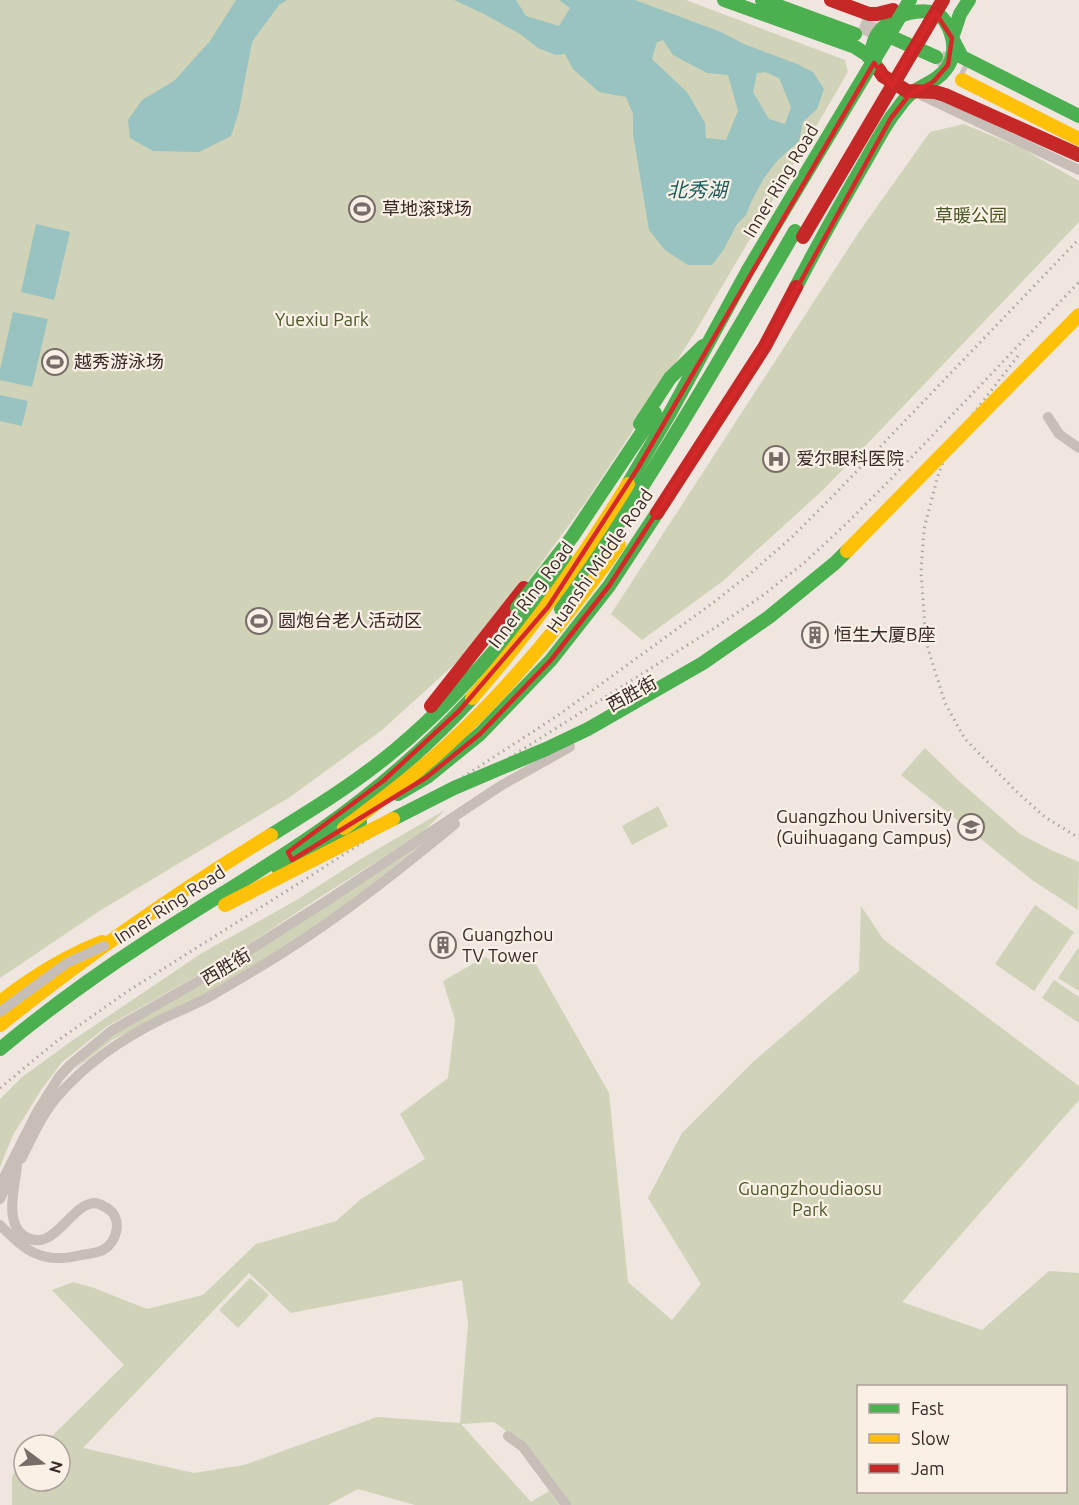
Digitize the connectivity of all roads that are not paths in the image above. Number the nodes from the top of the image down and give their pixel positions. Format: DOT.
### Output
graph roads {
  1 [pos="724,0"];
  2 [pos="762,0"];
  3 [pos="790,0"];
  4 [pos="831,0"];
  5 [pos="943,0"];
  6 [pos="952,0"];
  7 [pos="969,0"];
  8 [pos="922,2"];
  9 [pos="896,5"];
  10 [pos="952,38"];
  11 [pos="888,42"];
  12 [pos="934,61"];
  13 [pos="874,63"];
  14 [pos="915,92"];
  15 [pos="1079,116"];
  16 [pos="1079,130"];
  17 [pos="1079,139"];
  18 [pos="1079,155"];
  19 [pos="1079,170"];
  20 [pos="831,219"];
  21 [pos="799,234"];
  22 [pos="736,290"];
  23 [pos="1079,315"];
  24 [pos="1048,417"];
  25 [pos="1079,448"];
  26 [pos="619,545"];
  27 [pos="683,684"];
  28 [pos="395,750"];
  29 [pos="427,777"];
  30 [pos="502,786"];
  31 [pos="344,812"];
  32 [pos="289,854"];
  33 [pos="217,909"];
  34 [pos="117,936"];
  35 [pos="104,946"];
  36 [pos="0,1002"];
  37 [pos="0,1012"];
  38 [pos="0,1025"];
  39 [pos="0,1040"];
  40 [pos="0,1049"];
  41 [pos="0,1060"];
  42 [pos="17,1166"];
  43 [pos="0,1185"];
  44 [pos="0,1199"];
  45 [pos="0,1225"];
  46 [pos="508,1436"];
  47 [pos="566,1505"];
  1 -- 13 [label="main road"];
  2 -- 3 [label="main road"];
  4 -- 9 [label="main road"];
  5 -- 21 [label="main road, Inner Ring Road, bridge"];
  6 -- 10 [label="main road"];
  7 -- 10 [label="main road"];
  8 -- 9 [label="main road"];
  8 -- 10 [label="main road"];
  8 -- 21 [label="main road"];
  8 -- 22 [label="main road, Inner Ring Road, bridge"];
  9 -- 13 [label="main road"];
  10 -- 14 [label="main road, Huanshi Middle Road"];
  10 -- 15 [label="main road"];
  11 -- 12 [label="main road"];
  13 -- 14 [label="main road"];
  13 -- 28 [label="main road"];
  14 -- 18 [label="main road"];
  14 -- 19 [label="street"];
  14 -- 20 [label="main road, Huanshi Middle Road"];
  16 -- 17 [label="main road"];
  20 -- 26 [label="main road, Inner Ring Road"];
  20 -- 29 [label="main road, Huanshi Middle Road"];
  21 -- 26 [label="main road, Inner Ring Road"];
  21 -- 31 [label="main road"];
  22 -- 28 [label="main road, bridge"];
  22 -- 40 [label="main road, Inner Ring Road, bridge"];
  23 -- 33 [label="main road, bridge"];
  24 -- 25 [label="street"];
  26 -- 33 [label="main road, Inner Ring Road, bridge"];
  27 -- 30 [label="street, 西胜街"];
  28 -- 34 [label="main road"];
  29 -- 31 [label="main road, Huanshi Middle Road"];
  29 -- 32 [label="main road"];
  30 -- 42 [label="street, 西胜街"];
  30 -- 43 [label="street, 西胜街"];
  31 -- 32 [label="main road, Huanshi Middle Road"];
  32 -- 39 [label="main road, Huanshi Middle Road"];
  32 -- 41 [label="main road"];
  33 -- 41 [label="main road, Inner Ring Road"];
  34 -- 35 [label="main road"];
  34 -- 36 [label="main road"];
  35 -- 37 [label="street, bridge"];
  35 -- 38 [label="main road"];
  42 -- 44 [label="street, 西胜街"];
  42 -- 45 [label="street"];
  46 -- 47 [label="street"];
}
